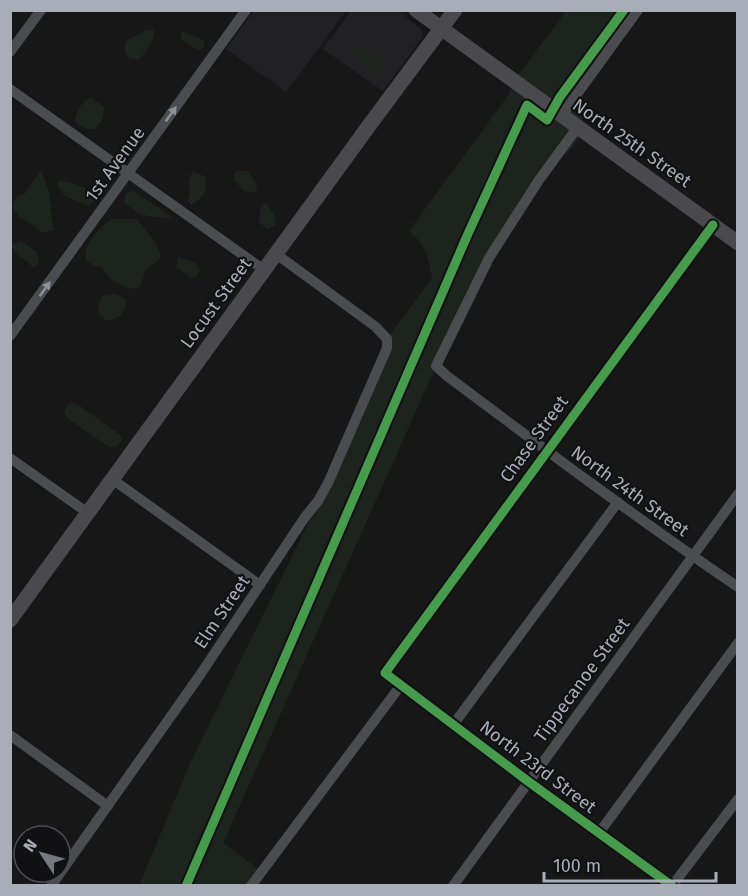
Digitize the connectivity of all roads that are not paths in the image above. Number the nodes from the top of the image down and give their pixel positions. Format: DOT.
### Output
graph roads {
  1 [pos="41,10"];
  2 [pos="246,10"];
  3 [pos="417,10"];
  4 [pos="455,10"];
  5 [pos="638,10"];
  6 [pos="442,28"];
  7 [pos="10,52"];
  8 [pos="10,89"];
  9 [pos="561,116"];
  10 [pos="577,128"];
  11 [pos="128,173"];
  12 [pos="713,225"];
  13 [pos="738,243"];
  14 [pos="276,254"];
  15 [pos="264,270"];
  16 [pos="10,336"];
  17 [pos="546,450"];
  18 [pos="10,458"];
  19 [pos="112,479"];
  20 [pos="738,494"];
  21 [pos="618,502"];
  22 [pos="88,513"];
  23 [pos="692,556"];
  24 [pos="260,585"];
  25 [pos="738,587"];
  26 [pos="10,620"];
  27 [pos="738,643"];
  28 [pos="385,674"];
  29 [pos="401,685"];
  30 [pos="453,725"];
  31 [pos="10,735"];
  32 [pos="529,782"];
  33 [pos="738,799"];
  34 [pos="108,806"];
  35 [pos="599,833"];
  36 [pos="51,885"];
  37 [pos="251,885"];
  38 [pos="453,885"];
  39 [pos="672,885"];
  1 -- 7 [label="street"];
  11 -- 2 [label="street, 1st Avenue, one-way"];
  3 -- 6 [label="street, North 25th Street"];
  4 -- 6 [label="street, Locust Street"];
  5 -- 9 [label="street"];
  6 -- 9 [label="street, North 25th Street"];
  6 -- 14 [label="street, Locust Street"];
  8 -- 11 [label="street"];
  9 -- 10 [label="street, North 25th Street"];
  10 -- 12 [label="street, North 25th Street"];
  10 -- 17 [label="street, North 24th Street"];
  11 -- 15 [label="street"];
  16 -- 11 [label="street, 1st Avenue, one-way"];
  12 -- 13 [label="street, North 25th Street"];
  12 -- 17 [label="street, Chase Street"];
  14 -- 15 [label="street, Locust Street"];
  14 -- 24 [label="street, Elm Street"];
  15 -- 19 [label="street, Locust Street"];
  17 -- 21 [label="street, North 24th Street"];
  17 -- 28 [label="street, Chase Street"];
  18 -- 22 [label="street"];
  19 -- 22 [label="street, Locust Street"];
  19 -- 24 [label="street"];
  20 -- 23 [label="street, Tippecanoe Street"];
  21 -- 23 [label="street, North 24th Street"];
  21 -- 30 [label="street"];
  22 -- 26 [label="street, Locust Street"];
  23 -- 25 [label="street, North 24th Street"];
  23 -- 32 [label="street, Tippecanoe Street"];
  24 -- 34 [label="street, Elm Street"];
  27 -- 35 [label="street"];
  28 -- 29 [label="street, North 23rd Street"];
  29 -- 30 [label="street, North 23rd Street"];
  29 -- 37 [label="street"];
  30 -- 32 [label="street, North 23rd Street"];
  31 -- 34 [label="street"];
  32 -- 35 [label="street, North 23rd Street"];
  32 -- 38 [label="street, Tippecanoe Street"];
  33 -- 39 [label="street"];
  34 -- 36 [label="street, Elm Street"];
  35 -- 39 [label="street, North 23rd Street"];
}
